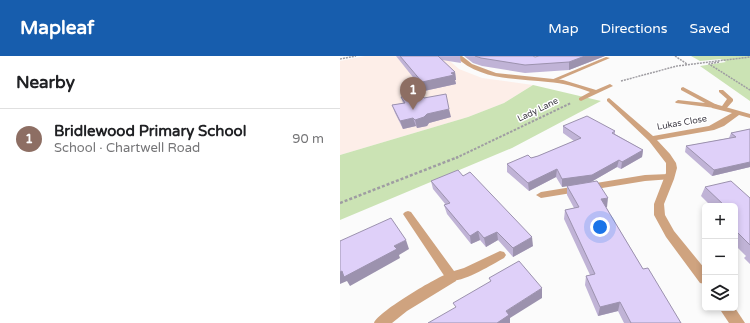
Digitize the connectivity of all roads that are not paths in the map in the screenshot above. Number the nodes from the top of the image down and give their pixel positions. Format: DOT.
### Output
graph roads {
  1 [pos="458,56"];
  2 [pos="608,58"];
  3 [pos="554,80"];
  4 [pos="610,86"];
  5 [pos="683,89"];
  6 [pos="721,90"];
  7 [pos="595,92"];
  8 [pos="581,99"];
  9 [pos="609,100"];
  10 [pos="678,102"];
  11 [pos="715,106"];
  12 [pos="723,109"];
  13 [pos="738,113"];
  14 [pos="750,116"];
  15 [pos="650,139"];
  16 [pos="669,177"];
  17 [pos="541,195"];
  18 [pos="408,214"];
  19 [pos="500,255"];
  20 [pos="702,276"];
  21 [pos="451,277"];
  22 [pos="728,311"];
  23 [pos="381,323"];
  24 [pos="738,323"];
  1 -- 3 [label="street"];
  2 -- 3 [label="lane"];
  3 -- 7 [label="street"];
  4 -- 7 [label="street"];
  5 -- 11 [label="lane"];
  6 -- 12 [label="lane"];
  7 -- 8 [label="street"];
  9 -- 15 [label="street"];
  10 -- 11 [label="lane"];
  11 -- 12 [label="street, Lukas Close"];
  12 -- 13 [label="street, Lukas Close"];
  13 -- 14 [label="street, Lukas Close"];
  13 -- 15 [label="street, Lukas Close"];
  15 -- 16 [label="street"];
  16 -- 17 [label="lane"];
  16 -- 20 [label="street"];
  18 -- 21 [label="lane"];
  19 -- 21 [label="lane"];
  21 -- 23 [label="street"];
  22 -- 24 [label="street"];
}
